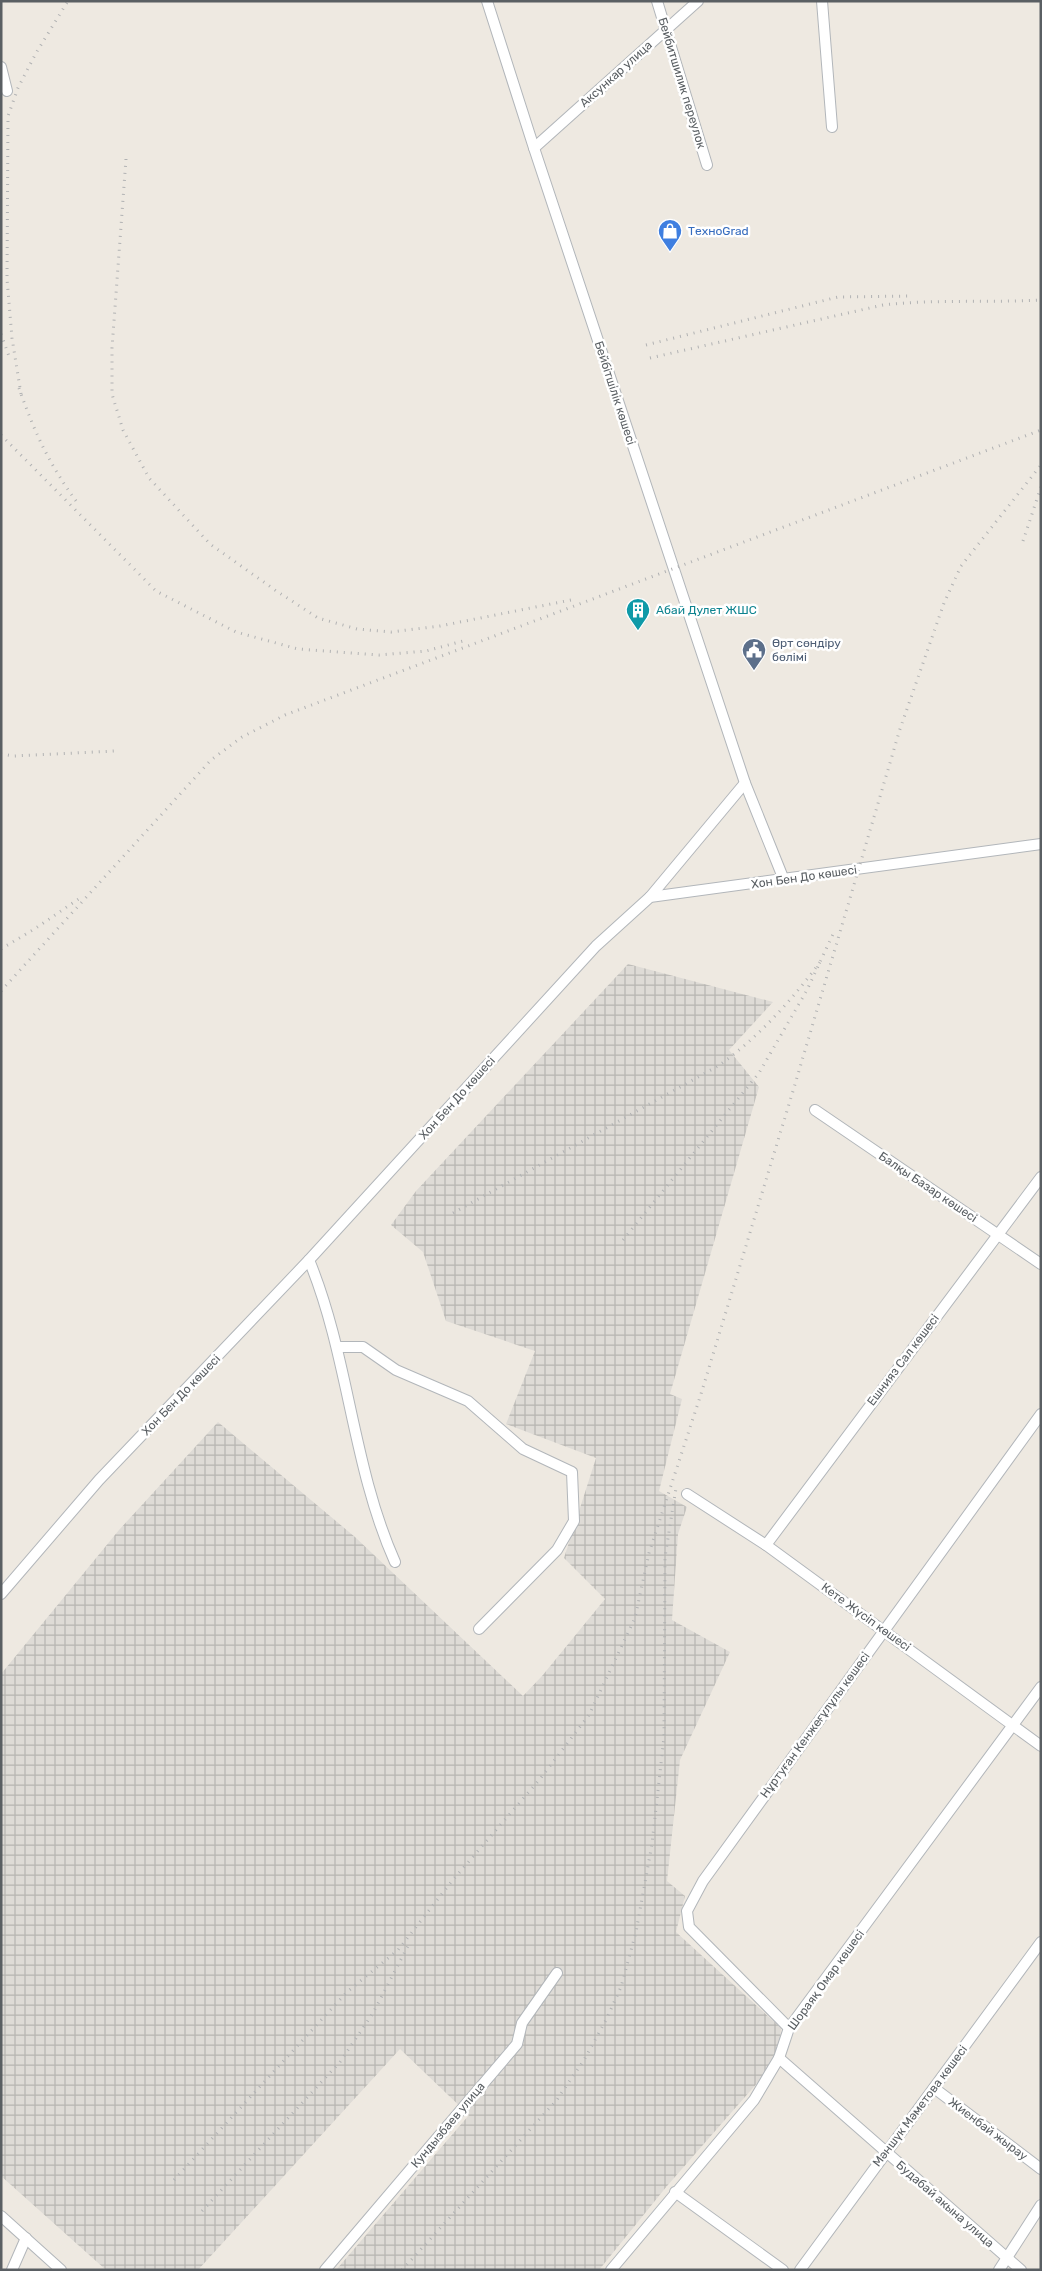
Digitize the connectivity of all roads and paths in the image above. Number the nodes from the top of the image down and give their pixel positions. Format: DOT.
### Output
graph roads {
  1 [pos="487,1"];
  2 [pos="657,1"];
  3 [pos="698,1"];
  4 [pos="822,1"];
  5 [pos="666,30"];
  6 [pos="1,67"];
  7 [pos="7,91"];
  8 [pos="832,128"];
  9 [pos="534,148"];
  10 [pos="707,165"];
  11 [pos="745,783"];
  12 [pos="1041,844"];
  13 [pos="784,880"];
  14 [pos="650,897"];
  15 [pos="815,1110"];
  16 [pos="1041,1176"];
  17 [pos="997,1234"];
  18 [pos="309,1260"];
  19 [pos="1041,1264"];
  20 [pos="337,1347"];
  21 [pos="1041,1414"];
  22 [pos="687,1494"];
  23 [pos="766,1545"];
  24 [pos="394,1562"];
  25 [pos="1,1594"];
  26 [pos="479,1629"];
  27 [pos="884,1630"];
  28 [pos="1041,1687"];
  29 [pos="1013,1726"];
  30 [pos="1041,1746"];
  31 [pos="1041,1942"];
  32 [pos="557,1973"];
  33 [pos="789,2028"];
  34 [pos="779,2058"];
  35 [pos="934,2088"];
  36 [pos="885,2152"];
  37 [pos="1041,2169"];
  38 [pos="675,2192"];
  39 [pos="1041,2206"];
  40 [pos="1,2216"];
  41 [pos="26,2238"];
  42 [pos="1007,2258"];
  43 [pos="12,2270"];
  44 [pos="61,2270"];
  45 [pos="325,2270"];
  46 [pos="610,2270"];
  47 [pos="783,2270"];
  48 [pos="800,2270"];
  49 [pos="999,2270"];
  50 [pos="1021,2270"];
  1 -- 9 [label="street, Бейбітшілік көшесі"];
  2 -- 5 [label="street, Бейбитшилик переулок"];
  3 -- 5 [label="street, Аксункар улица"];
  4 -- 8 [label="street"];
  5 -- 9 [label="street, Аксункар улица"];
  5 -- 10 [label="street, Бейбитшилик переулок"];
  6 -- 7 [label="street"];
  9 -- 11 [label="street, Бейбітшілік көшесі"];
  11 -- 13 [label="street, Бейбітшілік көшесі"];
  11 -- 14 [label="street"];
  12 -- 13 [label="street, Хон Бен До көшесі"];
  13 -- 14 [label="street, Хон Бен До көшесі"];
  14 -- 18 [label="street, Хон Бен До көшесі"];
  15 -- 17 [label="street, Балқы Базар көшесі"];
  16 -- 17 [label="street, Ешнияз Сал көшесі"];
  17 -- 19 [label="street, Балқы Базар көшесі"];
  17 -- 23 [label="street, Ешнияз Сал көшесі"];
  18 -- 20 [label="street"];
  18 -- 25 [label="street, Хон Бен До көшесі"];
  20 -- 24 [label="street"];
  20 -- 26 [label="street"];
  21 -- 27 [label="street, Нұртуған Кенжеғұлұлы көшесі"];
  22 -- 23 [label="street, Кете Жүсіп көшесі"];
  23 -- 27 [label="street, Кете Жүсіп көшесі"];
  27 -- 29 [label="street, Кете Жүсіп көшесі"];
  27 -- 33 [label="street, Нұртуған Кенжеғұлұлы көшесі"];
  28 -- 29 [label="street, Шораяқ Омар көшесі"];
  29 -- 30 [label="street, Кете Жүсіп көшесі"];
  29 -- 33 [label="street, Шораяқ Омар көшесі"];
  31 -- 35 [label="street, Мәншүк Мәметова көшесі"];
  32 -- 45 [label="street, Кундызбаев улица"];
  33 -- 34 [label="street, Шораяқ Омар көшесі"];
  34 -- 36 [label="street, Будабай акына улица"];
  34 -- 38 [label="street, Шораяқ Омар көшесі"];
  35 -- 36 [label="street, Мәншүк Мәметова көшесі"];
  35 -- 37 [label="street, Жиенбай жырау"];
  36 -- 42 [label="street, Будабай акына улица"];
  36 -- 48 [label="street, Мәншүк Мәметова көшесі"];
  38 -- 46 [label="street, Шораяқ Омар көшесі"];
  38 -- 47 [label="street"];
  39 -- 42 [label="street"];
  40 -- 41 [label="street"];
  41 -- 43 [label="street"];
  41 -- 44 [label="street"];
  42 -- 49 [label="street"];
  42 -- 50 [label="street, Будабай акына улица"];
}
